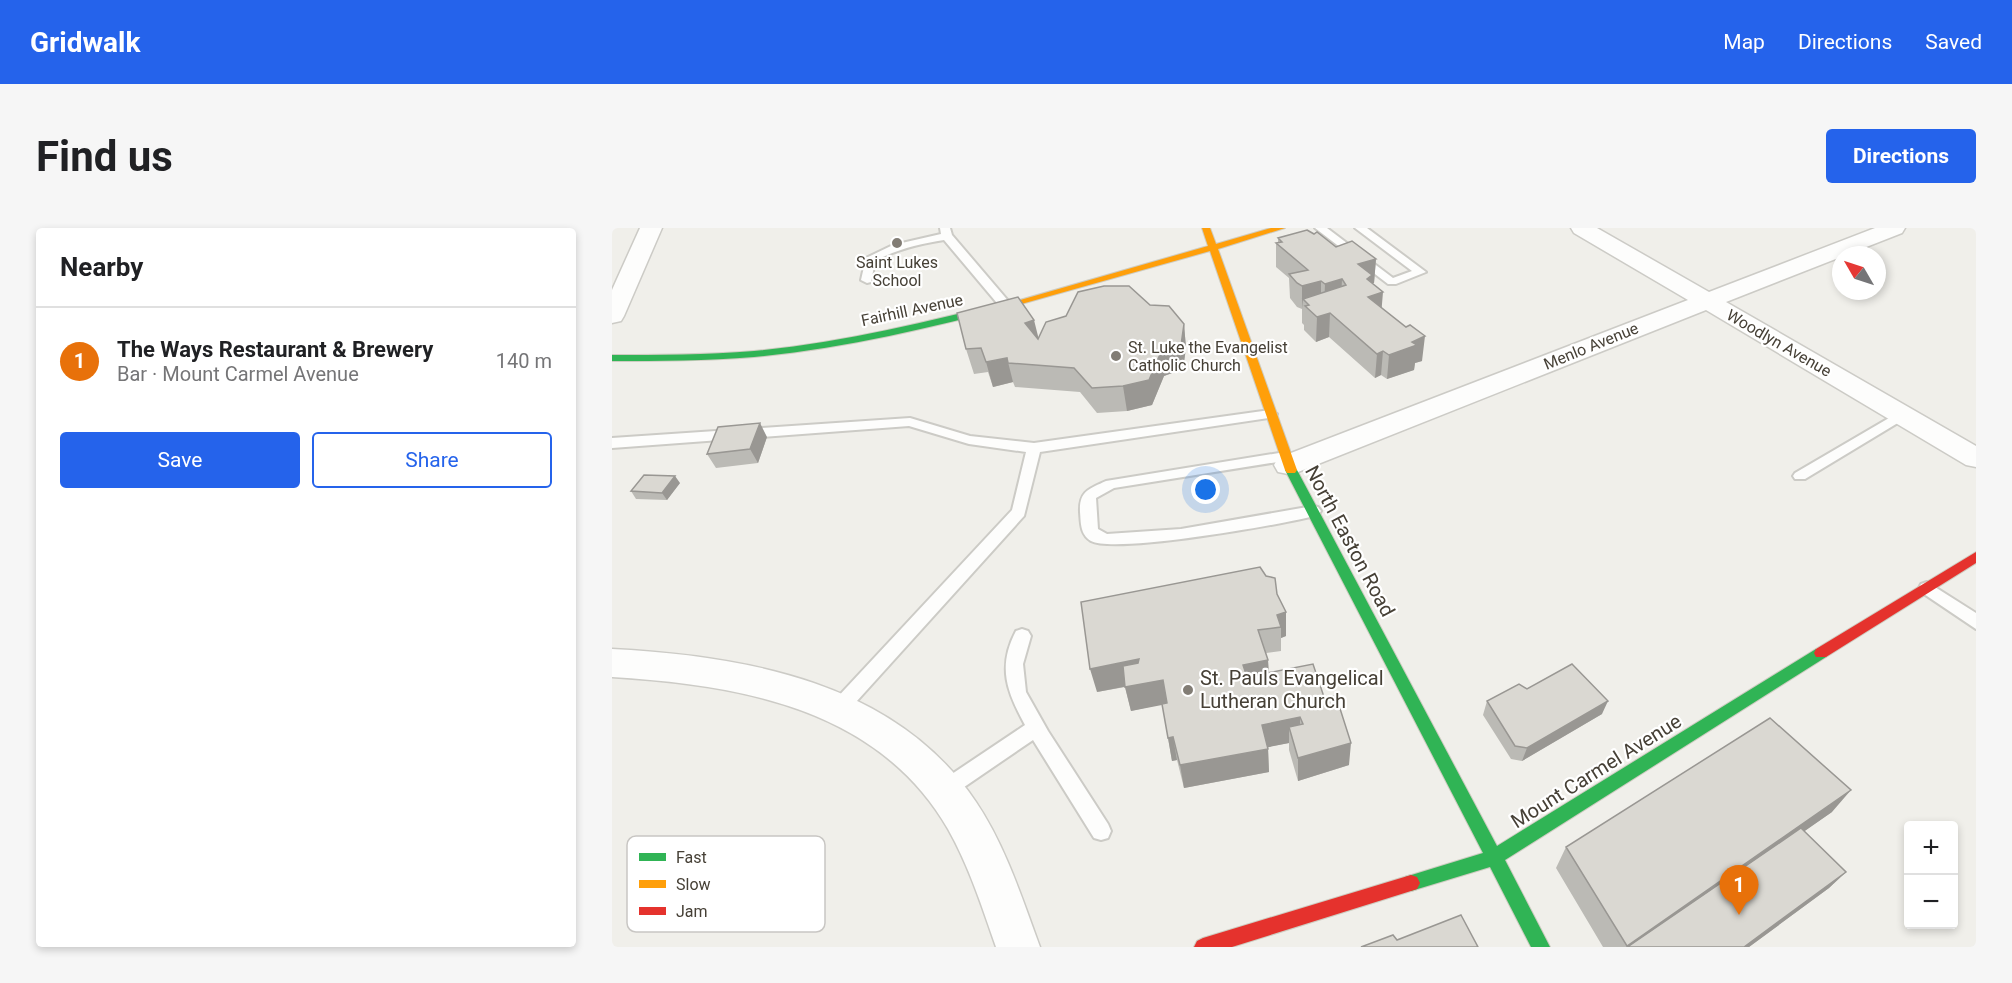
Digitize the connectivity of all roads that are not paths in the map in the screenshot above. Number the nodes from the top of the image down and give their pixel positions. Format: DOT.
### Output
graph roads {
  1 [pos="651,228"];
  2 [pos="1206,228"];
  3 [pos="1281,228"];
  4 [pos="1320,228"];
  5 [pos="1360,228"];
  6 [pos="1582,228"];
  7 [pos="1894,228"];
  8 [pos="946,232"];
  9 [pos="1213,247"];
  10 [pos="867,280"];
  11 [pos="1705,300"];
  12 [pos="1006,306"];
  13 [pos="612,316"];
  14 [pos="612,358"];
  15 [pos="1270,414"];
  16 [pos="1901,415"];
  17 [pos="612,442"];
  18 [pos="1034,448"];
  19 [pos="1976,458"];
  20 [pos="1287,461"];
  21 [pos="1800,476"];
  22 [pos="1312,511"];
  23 [pos="1973,564"];
  24 [pos="1927,588"];
  25 [pos="1976,622"];
  26 [pos="1022,636"];
  27 [pos="612,663"];
  28 [pos="840,707"];
  29 [pos="1036,727"];
  30 [pos="944,790"];
  31 [pos="1101,831"];
  32 [pos="1495,857"];
  33 [pos="1018,947"];
  34 [pos="1203,947"];
  35 [pos="1541,947"];
  1 -- 13 [label="street"];
  2 -- 9 [label="street, North Easton Road"];
  3 -- 9 [label="street, Fairhill Avenue"];
  4 -- 5 [label="lane"];
  6 -- 11 [label="street, Woodlyn Avenue"];
  7 -- 11 [label="street, Menlo Avenue"];
  8 -- 10 [label="lane"];
  8 -- 12 [label="lane"];
  9 -- 12 [label="street, Fairhill Avenue"];
  9 -- 15 [label="street, North Easton Road"];
  11 -- 16 [label="street, Woodlyn Avenue"];
  11 -- 20 [label="street, Menlo Avenue"];
  12 -- 14 [label="street, Fairhill Avenue"];
  15 -- 18 [label="lane"];
  15 -- 20 [label="street, North Easton Road"];
  16 -- 19 [label="street, Woodlyn Avenue"];
  16 -- 21 [label="lane"];
  17 -- 18 [label="lane"];
  18 -- 28 [label="lane"];
  20 -- 22 [label="street, North Easton Road"];
  20 -- 22 [label="lane"];
  22 -- 32 [label="street, North Easton Road"];
  23 -- 24 [label="street, Mount Carmel Avenue"];
  24 -- 25 [label="lane"];
  24 -- 32 [label="street, Mount Carmel Avenue"];
  26 -- 29 [label="lane"];
  27 -- 28 [label="street"];
  28 -- 30 [label="street"];
  29 -- 30 [label="lane"];
  29 -- 31 [label="lane"];
  30 -- 33 [label="street"];
  32 -- 34 [label="street, Mount Carmel Avenue"];
  32 -- 35 [label="street, North Easton Road"];
}
